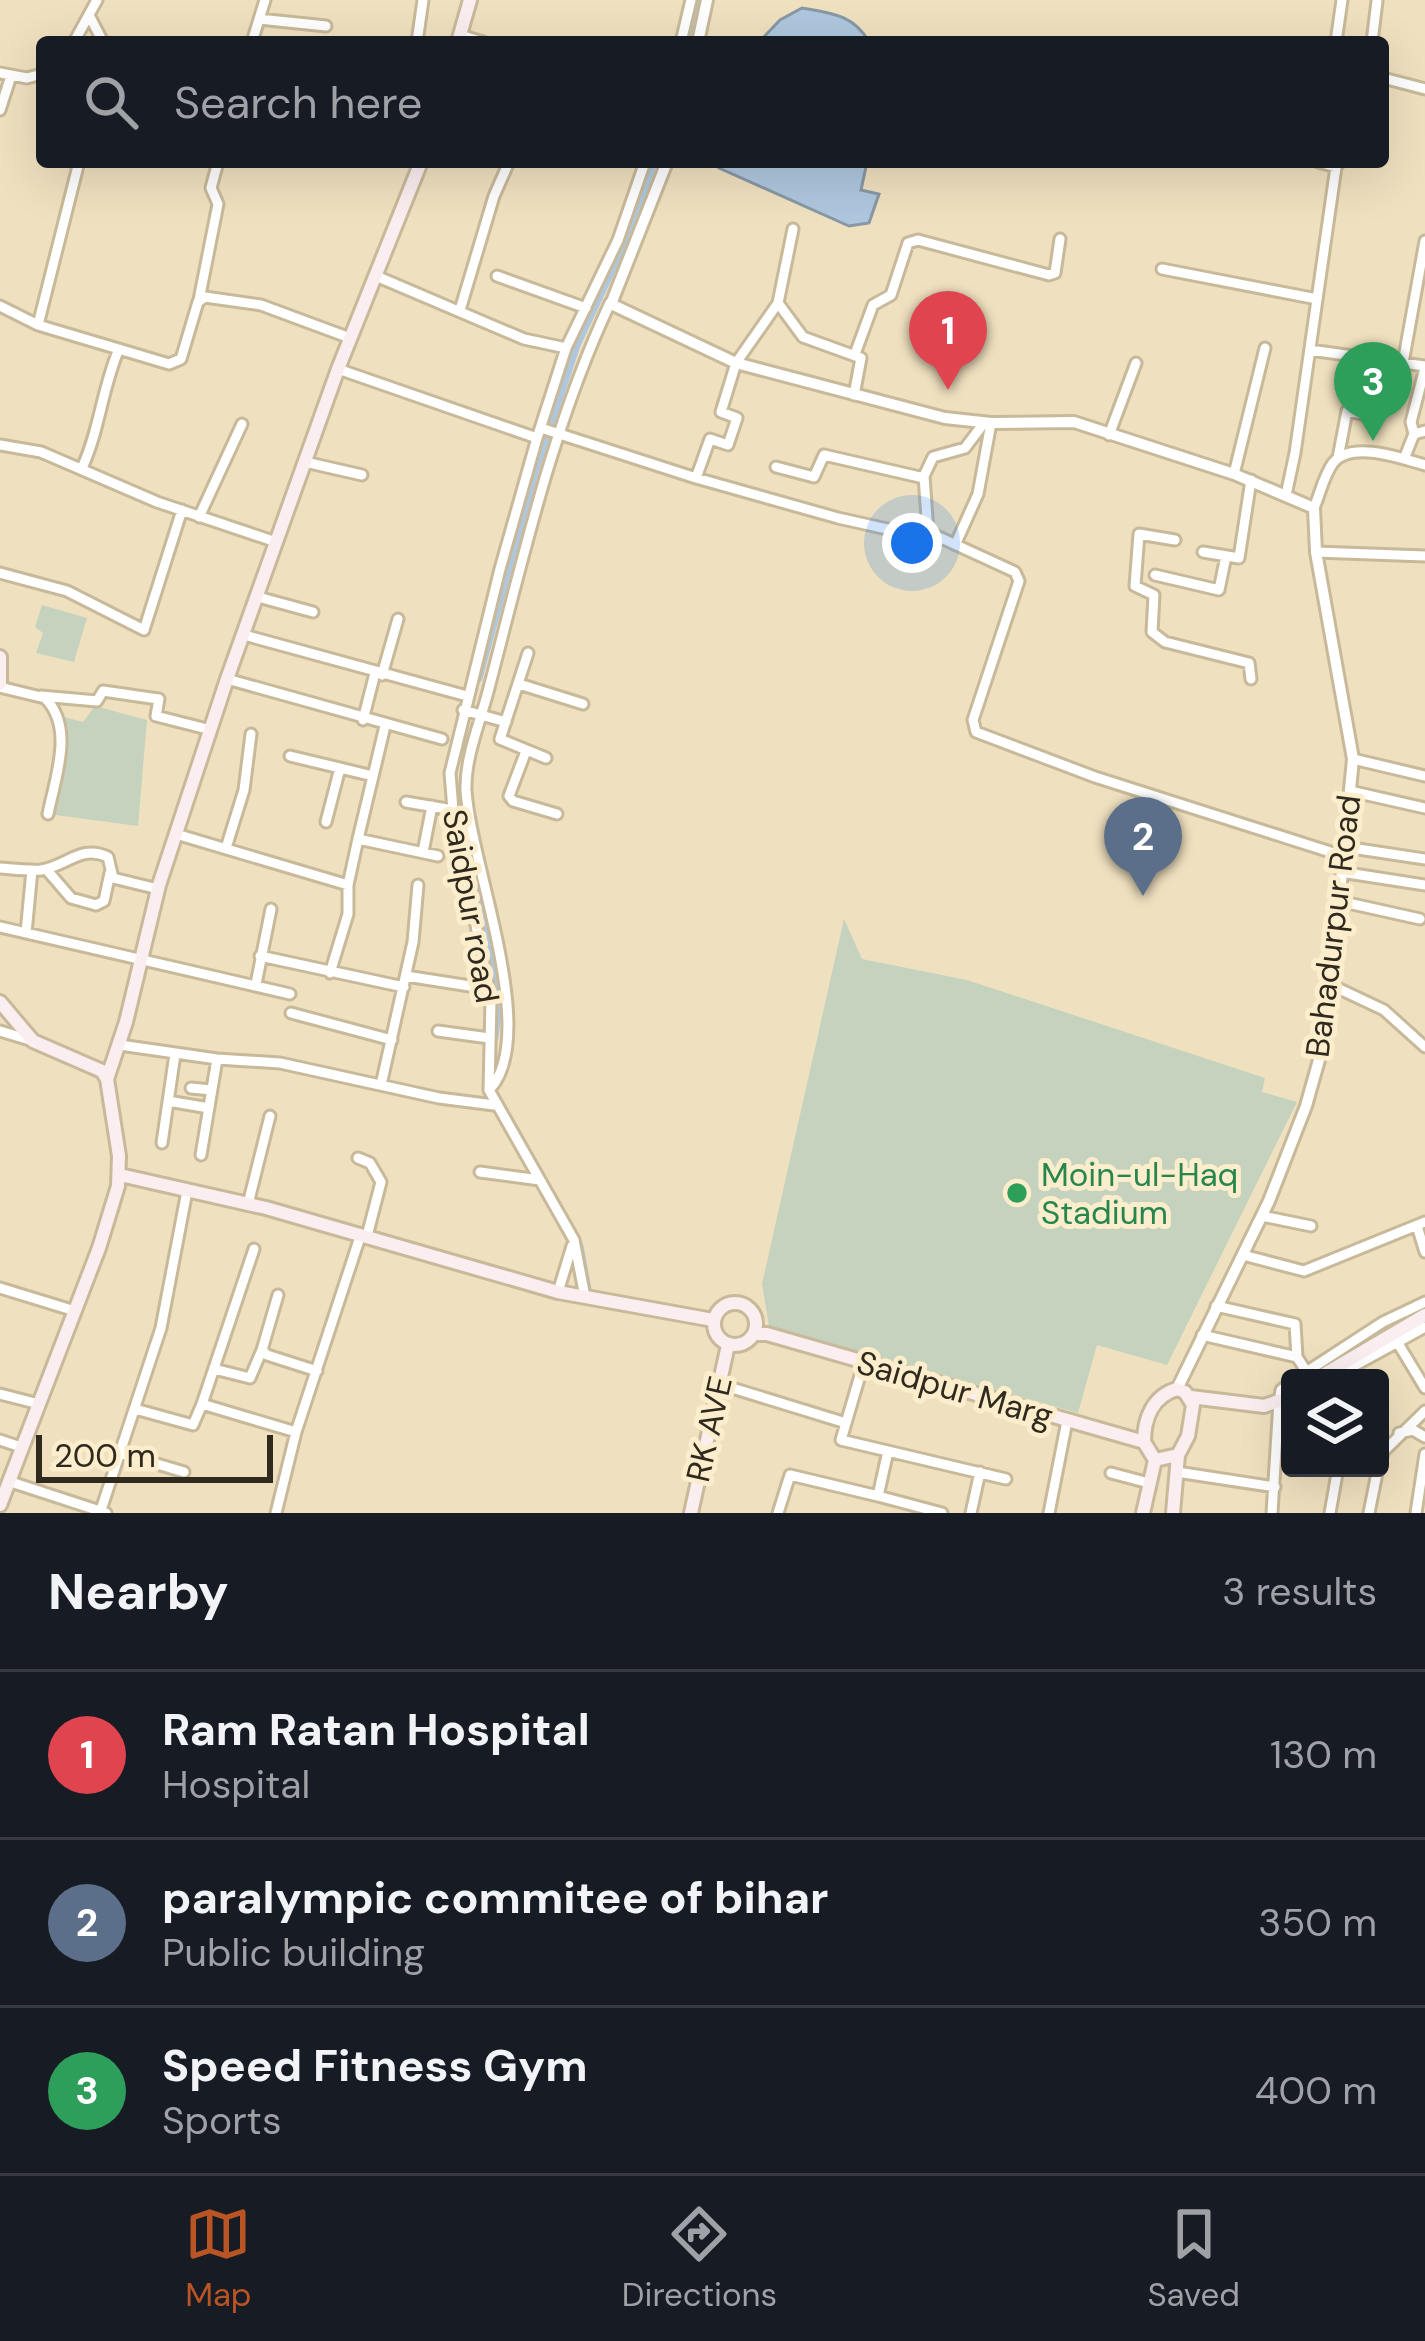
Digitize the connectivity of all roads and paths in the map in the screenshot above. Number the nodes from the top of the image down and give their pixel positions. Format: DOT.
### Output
graph roads {
  1 [pos="97,0"];
  2 [pos="265,0"];
  3 [pos="424,0"];
  4 [pos="470,0"];
  5 [pos="691,0"];
  6 [pos="707,0"];
  7 [pos="1342,0"];
  8 [pos="1377,1"];
  9 [pos="90,16"];
  10 [pos="259,19"];
  11 [pos="326,26"];
  12 [pos="78,36"];
  13 [pos="100,36"];
  14 [pos="254,36"];
  15 [pos="418,36"];
  16 [pos="460,36"];
  17 [pos="682,36"];
  18 [pos="699,36"];
  19 [pos="1337,36"];
  20 [pos="1373,36"];
  21 [pos="5,75"];
  22 [pos="36,77"];
  23 [pos="1389,80"];
  24 [pos="1425,89"];
  25 [pos="0,110"];
  26 [pos="78,168"];
  27 [pos="216,168"];
  28 [pos="420,168"];
  29 [pos="506,168"];
  30 [pos="1338,168"];
  31 [pos="651,172"];
  32 [pos="793,229"];
  33 [pos="1060,239"];
  34 [pos="1425,241"];
  35 [pos="1162,269"];
  36 [pos="376,276"];
  37 [pos="497,276"];
  38 [pos="604,299"];
  39 [pos="1317,299"];
  40 [pos="199,300"];
  41 [pos="778,303"];
  42 [pos="0,306"];
  43 [pos="586,308"];
  44 [pos="460,310"];
  45 [pos="38,325"];
  46 [pos="350,338"];
  47 [pos="1265,348"];
  48 [pos="119,349"];
  49 [pos="566,349"];
  50 [pos="1310,350"];
  51 [pos="855,354"];
  52 [pos="736,362"];
  53 [pos="1136,363"];
  54 [pos="1403,363"];
  55 [pos="1425,367"];
  56 [pos="338,369"];
  57 [pos="854,395"];
  58 [pos="1367,415"];
  59 [pos="987,423"];
  60 [pos="242,424"];
  61 [pos="547,433"];
  62 [pos="1419,433"];
  63 [pos="1109,435"];
  64 [pos="0,446"];
  65 [pos="1338,458"];
  66 [pos="1404,459"];
  67 [pos="305,462"];
  68 [pos="1425,465"];
  69 [pos="776,467"];
  70 [pos="82,468"];
  71 [pos="1234,474"];
  72 [pos="362,475"];
  73 [pos="696,478"];
  74 [pos="924,478"];
  75 [pos="1251,480"];
  76 [pos="1286,495"];
  77 [pos="1314,508"];
  78 [pos="182,510"];
  79 [pos="200,517"];
  80 [pos="928,532"];
  81 [pos="1175,540"];
  82 [pos="276,542"];
  83 [pos="956,543"];
  84 [pos="1203,552"];
  85 [pos="1316,552"];
  86 [pos="1226,556"];
  87 [pos="1425,556"];
  88 [pos="0,573"];
  89 [pos="1155,575"];
  90 [pos="258,597"];
  91 [pos="313,612"];
  92 [pos="398,619"];
  93 [pos="244,634"];
  94 [pos="528,653"];
  95 [pos="0,658"];
  96 [pos="378,674"];
  97 [pos="1251,679"];
  98 [pos="227,680"];
  99 [pos="519,684"];
  100 [pos="0,686"];
  101 [pos="41,696"];
  102 [pos="467,696"];
  103 [pos="583,704"];
  104 [pos="472,712"];
  105 [pos="363,720"];
  106 [pos="506,722"];
  107 [pos="385,726"];
  108 [pos="211,730"];
  109 [pos="251,734"];
  110 [pos="442,739"];
  111 [pos="526,751"];
  112 [pos="290,756"];
  113 [pos="545,758"];
  114 [pos="1353,759"];
  115 [pos="340,769"];
  116 [pos="373,776"];
  117 [pos="1425,776"];
  118 [pos="458,790"];
  119 [pos="1350,791"];
  120 [pos="406,802"];
  121 [pos="432,806"];
  122 [pos="1425,808"];
  123 [pos="453,810"];
  124 [pos="48,814"];
  125 [pos="557,814"];
  126 [pos="326,822"];
  127 [pos="176,834"];
  128 [pos="358,839"];
  129 [pos="226,848"];
  130 [pos="1344,851"];
  131 [pos="423,853"];
  132 [pos="438,856"];
  133 [pos="1425,859"];
  134 [pos="0,868"];
  135 [pos="46,869"];
  136 [pos="32,870"];
  137 [pos="110,870"];
  138 [pos="1341,872"];
  139 [pos="348,885"];
  140 [pos="418,885"];
  141 [pos="1425,885"];
  142 [pos="158,890"];
  143 [pos="1339,901"];
  144 [pos="271,909"];
  145 [pos="1420,920"];
  146 [pos="0,927"];
  147 [pos="26,933"];
  148 [pos="260,956"];
  149 [pos="141,958"];
  150 [pos="330,973"];
  151 [pos="405,982"];
  152 [pos="256,984"];
  153 [pos="1331,985"];
  154 [pos="489,989"];
  155 [pos="290,994"];
  156 [pos="0,1002"];
  157 [pos="292,1013"];
  158 [pos="500,1015"];
  159 [pos="0,1031"];
  160 [pos="438,1031"];
  161 [pos="489,1038"];
  162 [pos="392,1040"];
  163 [pos="33,1041"];
  164 [pos="120,1045"];
  165 [pos="1425,1047"];
  166 [pos="176,1054"];
  167 [pos="217,1059"];
  168 [pos="107,1079"];
  169 [pos="382,1085"];
  170 [pos="191,1088"];
  171 [pos="212,1090"];
  172 [pos="489,1090"];
  173 [pos="168,1101"];
  174 [pos="494,1105"];
  175 [pos="208,1108"];
  176 [pos="270,1116"];
  177 [pos="162,1143"];
  178 [pos="201,1155"];
  179 [pos="358,1158"];
  180 [pos="480,1172"];
  181 [pos="120,1175"];
  182 [pos="540,1180"];
  183 [pos="187,1191"];
  184 [pos="248,1204"];
  185 [pos="1262,1216"];
  186 [pos="1421,1224"];
  187 [pos="1311,1226"];
  188 [pos="364,1235"];
  189 [pos="574,1240"];
  190 [pos="254,1249"];
  191 [pos="1425,1252"];
  192 [pos="1243,1255"];
  193 [pos="0,1288"];
  194 [pos="558,1292"];
  195 [pos="278,1295"];
  196 [pos="585,1297"];
  197 [pos="1425,1302"];
  198 [pos="1216,1306"];
  199 [pos="75,1311"];
  200 [pos="1425,1316"];
  201 [pos="713,1320"];
  202 [pos="1425,1327"];
  203 [pos="759,1330"];
  204 [pos="1202,1335"];
  205 [pos="1396,1340"];
  206 [pos="728,1345"];
  207 [pos="262,1350"];
  208 [pos="1297,1358"];
  209 [pos="864,1362"];
  210 [pos="214,1369"];
  211 [pos="1300,1369"];
  212 [pos="1315,1369"];
  213 [pos="1319,1369"];
  214 [pos="1347,1369"];
  215 [pos="317,1371"];
  216 [pos="719,1384"];
  217 [pos="1425,1388"];
  218 [pos="1177,1389"];
  219 [pos="0,1394"];
  220 [pos="1191,1397"];
  221 [pos="1211,1400"];
  222 [pos="1281,1403"];
  223 [pos="38,1404"];
  224 [pos="202,1404"];
  225 [pos="135,1409"];
  226 [pos="1425,1411"];
  227 [pos="1194,1415"];
  228 [pos="1066,1421"];
  229 [pos="846,1423"];
  230 [pos="1281,1431"];
  231 [pos="296,1432"];
  232 [pos="1400,1433"];
  233 [pos="1425,1437"];
  234 [pos="0,1440"];
  235 [pos="1144,1442"];
  236 [pos="21,1448"];
  237 [pos="1389,1449"];
  238 [pos="888,1451"];
  239 [pos="121,1453"];
  240 [pos="1425,1454"];
  241 [pos="1178,1455"];
  242 [pos="1155,1460"];
  243 [pos="184,1472"];
  244 [pos="980,1472"];
  245 [pos="1177,1472"];
  246 [pos="1111,1473"];
  247 [pos="1336,1477"];
  248 [pos="1376,1477"];
  249 [pos="1006,1479"];
  250 [pos="8,1481"];
  251 [pos="1150,1483"];
  252 [pos="1275,1487"];
  253 [pos="878,1496"];
  254 [pos="0,1505"];
  255 [pos="909,1509"];
  256 [pos="102,1512"];
  257 [pos="276,1513"];
  258 [pos="691,1513"];
  259 [pos="778,1513"];
  260 [pos="942,1513"];
  261 [pos="971,1513"];
  262 [pos="1049,1513"];
  263 [pos="1144,1513"];
  264 [pos="1173,1513"];
  265 [pos="1272,1513"];
  266 [pos="1330,1513"];
  267 [pos="1369,1513"];
  268 [pos="1416,1513"];
  1 -- 9 [label="street"];
  2 -- 10 [label="street"];
  3 -- 15 [label="street"];
  4 -- 16 [label="main road"];
  5 -- 17 [label="street"];
  6 -- 18 [label="street"];
  7 -- 19 [label="street"];
  8 -- 20 [label="street"];
  9 -- 12 [label="street"];
  9 -- 13 [label="street"];
  10 -- 11 [label="street"];
  10 -- 14 [label="street"];
  21 -- 22 [label="street"];
  21 -- 25 [label="street"];
  23 -- 24 [label="street"];
  26 -- 45 [label="street"];
  27 -- 40 [label="street"];
  28 -- 36 [label="main road"];
  29 -- 44 [label="street"];
  30 -- 39 [label="street"];
  31 -- 38 [label="street"];
  31 -- 38 [label="street"];
  32 -- 41 [label="street"];
  33 -- 51 [label="street"];
  34 -- 54 [label="street"];
  35 -- 39 [label="street"];
  36 -- 44 [label="street"];
  36 -- 46 [label="main road"];
  37 -- 43 [label="street"];
  38 -- 43 [label="street, Saidpur road"];
  38 -- 52 [label="street"];
  38 -- 61 [label="street"];
  39 -- 50 [label="street"];
  40 -- 46 [label="street"];
  40 -- 48 [label="street"];
  41 -- 51 [label="street"];
  41 -- 52 [label="street"];
  42 -- 45 [label="street"];
  43 -- 49 [label="street, Saidpur road"];
  44 -- 49 [label="street"];
  45 -- 48 [label="street"];
  46 -- 56 [label="main road"];
  47 -- 71 [label="street"];
  48 -- 70 [label="street"];
  49 -- 61 [label="street, Saidpur road"];
  50 -- 54 [label="street"];
  50 -- 76 [label="street"];
  51 -- 57 [label="street"];
  52 -- 57 [label="street"];
  52 -- 73 [label="street"];
  53 -- 63 [label="street"];
  54 -- 55 [label="street"];
  55 -- 62 [label="street"];
  56 -- 61 [label="street"];
  56 -- 67 [label="main road"];
  57 -- 59 [label="street"];
  58 -- 65 [label="street"];
  59 -- 63 [label="street"];
  59 -- 74 [label="street"];
  59 -- 83 [label="street"];
  60 -- 79 [label="street"];
  61 -- 73 [label="street"];
  61 -- 102 [label="street, Saidpur road"];
  61 -- 104 [label="street"];
  62 -- 66 [label="street"];
  63 -- 71 [label="street"];
  64 -- 70 [label="street"];
  65 -- 66 [label="street"];
  65 -- 77 [label="street"];
  66 -- 68 [label="street"];
  67 -- 72 [label="street"];
  67 -- 82 [label="main road"];
  69 -- 74 [label="street"];
  70 -- 78 [label="street"];
  71 -- 75 [label="street"];
  73 -- 80 [label="street"];
  74 -- 80 [label="street"];
  75 -- 76 [label="street"];
  75 -- 86 [label="street"];
  76 -- 77 [label="street"];
  77 -- 85 [label="street, Bahadurpur Road"];
  78 -- 79 [label="street"];
  78 -- 88 [label="street"];
  79 -- 82 [label="street"];
  80 -- 83 [label="street"];
  81 -- 97 [label="street"];
  82 -- 90 [label="main road"];
  83 -- 130 [label="street"];
  84 -- 86 [label="street"];
  85 -- 87 [label="street"];
  85 -- 114 [label="street, Bahadurpur Road"];
  86 -- 89 [label="street"];
  90 -- 91 [label="street"];
  90 -- 93 [label="main road"];
  92 -- 96 [label="street"];
  93 -- 96 [label="street"];
  93 -- 98 [label="main road"];
  94 -- 99 [label="street"];
  95 -- 100 [label="main road"];
  96 -- 102 [label="street"];
  96 -- 105 [label="street"];
  98 -- 105 [label="street"];
  98 -- 108 [label="main road"];
  99 -- 103 [label="street"];
  99 -- 106 [label="street"];
  100 -- 101 [label="street"];
  101 -- 108 [label="street"];
  101 -- 124 [label="street"];
  102 -- 104 [label="street, Saidpur road"];
  104 -- 106 [label="street"];
  104 -- 118 [label="street"];
  104 -- 118 [label="street, Saidpur road"];
  105 -- 107 [label="street"];
  106 -- 111 [label="street"];
  107 -- 110 [label="street"];
  107 -- 116 [label="street"];
  108 -- 127 [label="main road"];
  109 -- 129 [label="street"];
  111 -- 113 [label="street"];
  111 -- 125 [label="street"];
  112 -- 115 [label="street"];
  114 -- 117 [label="street"];
  114 -- 119 [label="street, Bahadurpur Road"];
  115 -- 116 [label="street"];
  115 -- 126 [label="street"];
  116 -- 128 [label="street"];
  118 -- 123 [label="street, Saidpur road"];
  118 -- 158 [label="street"];
  119 -- 122 [label="street"];
  119 -- 130 [label="street, Bahadurpur Road"];
  120 -- 121 [label="street"];
  121 -- 123 [label="street"];
  121 -- 131 [label="street"];
  123 -- 154 [label="street, Saidpur road"];
  127 -- 129 [label="street"];
  127 -- 142 [label="main road"];
  128 -- 131 [label="street"];
  128 -- 139 [label="street"];
  129 -- 139 [label="street"];
  130 -- 133 [label="street"];
  130 -- 138 [label="street, Bahadurpur Road"];
  131 -- 132 [label="street"];
  134 -- 136 [label="street"];
  135 -- 136 [label="street"];
  135 -- 137 [label="street"];
  135 -- 137 [label="street"];
  136 -- 147 [label="street"];
  137 -- 142 [label="street"];
  138 -- 141 [label="street"];
  138 -- 143 [label="street, Bahadurpur Road"];
  139 -- 150 [label="street"];
  140 -- 151 [label="street"];
  142 -- 149 [label="main road"];
  143 -- 145 [label="street"];
  143 -- 153 [label="street, Bahadurpur Road"];
  144 -- 148 [label="street"];
  146 -- 147 [label="street"];
  147 -- 149 [label="street"];
  148 -- 150 [label="street"];
  148 -- 152 [label="street"];
  149 -- 152 [label="street"];
  149 -- 164 [label="main road"];
  150 -- 151 [label="street"];
  151 -- 154 [label="street"];
  151 -- 162 [label="street"];
  152 -- 155 [label="street"];
  153 -- 165 [label="street"];
  153 -- 185 [label="street, Bahadurpur Road"];
  154 -- 158 [label="street, Saidpur road"];
  156 -- 163 [label="main road"];
  157 -- 162 [label="street"];
  158 -- 161 [label="street, Saidpur road"];
  158 -- 172 [label="street"];
  159 -- 163 [label="street"];
  160 -- 161 [label="street"];
  161 -- 172 [label="street, Saidpur road"];
  162 -- 169 [label="street"];
  163 -- 168 [label="main road"];
  164 -- 166 [label="street"];
  164 -- 168 [label="main road"];
  166 -- 167 [label="street"];
  166 -- 173 [label="street"];
  167 -- 169 [label="street"];
  167 -- 171 [label="street"];
  168 -- 181 [label="main road"];
  169 -- 174 [label="street"];
  170 -- 171 [label="street"];
  171 -- 175 [label="street"];
  172 -- 174 [label="street, Saidpur road"];
  173 -- 175 [label="street"];
  173 -- 177 [label="street"];
  174 -- 182 [label="street, Saidpur road"];
  175 -- 178 [label="street"];
  176 -- 184 [label="street"];
  179 -- 188 [label="street"];
  180 -- 182 [label="street"];
  181 -- 183 [label="main road"];
  181 -- 199 [label="main road"];
  182 -- 189 [label="street, Saidpur road"];
  183 -- 184 [label="main road"];
  183 -- 225 [label="street"];
  184 -- 188 [label="main road"];
  185 -- 187 [label="street"];
  185 -- 192 [label="street, Bahadurpur Road"];
  186 -- 191 [label="street"];
  186 -- 192 [label="street"];
  188 -- 194 [label="main road"];
  188 -- 215 [label="street"];
  189 -- 194 [label="street"];
  189 -- 196 [label="street, Saidpur road"];
  190 -- 210 [label="street"];
  192 -- 198 [label="street, Bahadurpur Road"];
  193 -- 199 [label="street"];
  194 -- 196 [label="main road"];
  195 -- 207 [label="street"];
  196 -- 201 [label="main road"];
  197 -- 212 [label="street"];
  198 -- 204 [label="street, Bahadurpur Road"];
  198 -- 208 [label="street"];
  199 -- 223 [label="main road"];
  200 -- 213 [label="main road"];
  201 -- 203 [label="main road"];
  201 -- 206 [label="main road"];
  202 -- 205 [label="street"];
  203 -- 206 [label="main road"];
  203 -- 209 [label="main road, Saidpur Marg"];
  204 -- 208 [label="street"];
  204 -- 218 [label="street, Bahadurpur Road"];
  205 -- 214 [label="street"];
  205 -- 217 [label="street"];
  206 -- 216 [label="main road, RK AVE"];
  207 -- 210 [label="street"];
  207 -- 215 [label="street"];
  208 -- 211 [label="street"];
  209 -- 228 [label="main road, Saidpur Marg"];
  209 -- 229 [label="street"];
  210 -- 224 [label="street"];
  215 -- 231 [label="street"];
  216 -- 229 [label="street"];
  216 -- 258 [label="main road, RK AVE"];
  218 -- 220 [label="main road"];
  218 -- 235 [label="main road"];
  219 -- 223 [label="street"];
  220 -- 221 [label="main road"];
  220 -- 227 [label="main road"];
  221 -- 222 [label="main road"];
  221 -- 227 [label="main road"];
  223 -- 236 [label="main road"];
  224 -- 225 [label="street"];
  224 -- 231 [label="street"];
  225 -- 239 [label="street"];
  226 -- 232 [label="street"];
  227 -- 241 [label="main road"];
  228 -- 235 [label="main road, Saidpur Marg"];
  228 -- 262 [label="street"];
  229 -- 238 [label="street"];
  230 -- 252 [label="street"];
  231 -- 257 [label="street"];
  232 -- 233 [label="street"];
  232 -- 237 [label="street"];
  234 -- 236 [label="street"];
  235 -- 242 [label="main road"];
  236 -- 250 [label="main road"];
  238 -- 244 [label="street"];
  238 -- 253 [label="street"];
  239 -- 243 [label="street"];
  239 -- 256 [label="street"];
  240 -- 268 [label="street"];
  241 -- 242 [label="main road"];
  241 -- 245 [label="main road"];
  242 -- 251 [label="main road"];
  244 -- 249 [label="street"];
  244 -- 261 [label="street"];
  245 -- 252 [label="street"];
  245 -- 264 [label="main road"];
  246 -- 251 [label="street"];
  247 -- 266 [label="street"];
  248 -- 267 [label="street"];
  250 -- 254 [label="main road"];
  250 -- 256 [label="street"];
  251 -- 263 [label="main road"];
  252 -- 265 [label="street"];
  253 -- 255 [label="street"];
  253 -- 259 [label="street"];
  255 -- 260 [label="street"];
}
